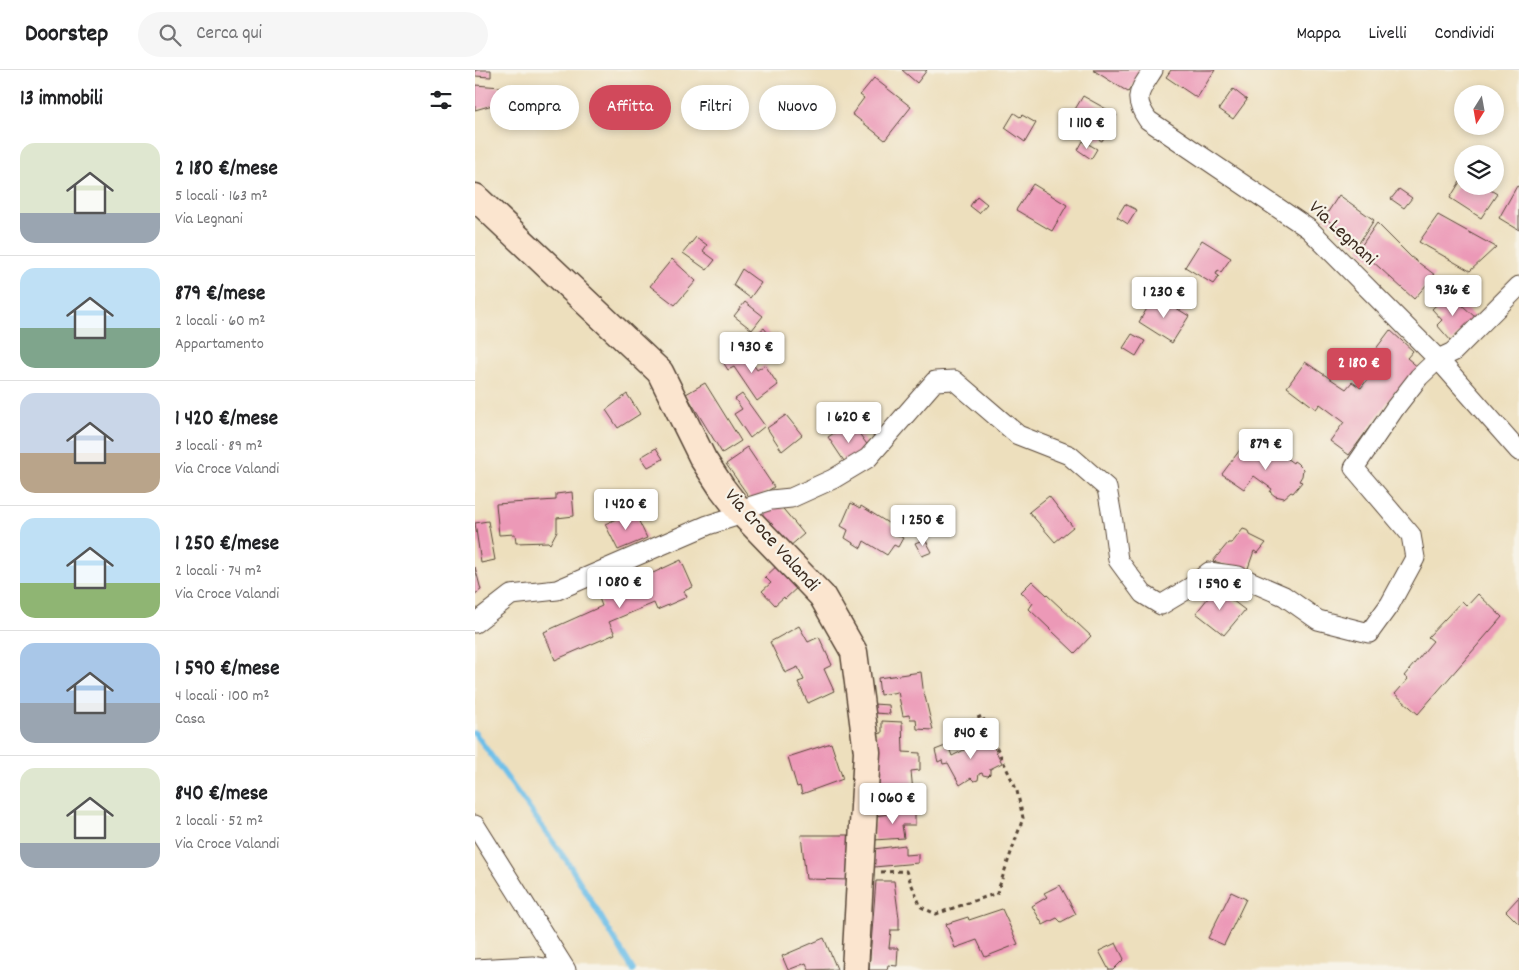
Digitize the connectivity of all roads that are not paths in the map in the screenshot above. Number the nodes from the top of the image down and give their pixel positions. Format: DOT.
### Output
graph roads {
  1 [pos="1153,70"];
  2 [pos="475,197"];
  3 [pos="1519,286"];
  4 [pos="1439,359"];
  5 [pos="1519,450"];
  6 [pos="741,512"];
  7 [pos="475,623"];
  8 [pos="475,825"];
  9 [pos="475,969"];
  10 [pos="557,970"];
  11 [pos="565,970"];
  12 [pos="855,970"];
  1 -- 4 [label="street, Via Legnani"];
  2 -- 6 [label="street, Via Croce Valandi"];
  3 -- 4 [label="street"];
  4 -- 5 [label="street, Via Legnani"];
  4 -- 6 [label="street"];
  6 -- 7 [label="street"];
  6 -- 12 [label="street, Via Croce Valandi"];
  8 -- 11 [label="street"];
  9 -- 10 [label="street"];
}
